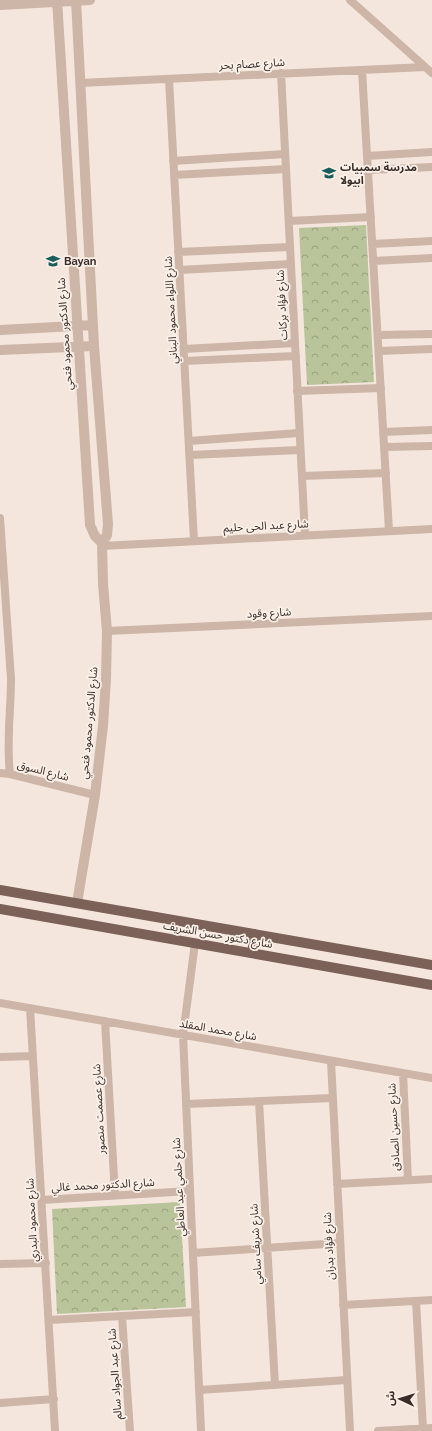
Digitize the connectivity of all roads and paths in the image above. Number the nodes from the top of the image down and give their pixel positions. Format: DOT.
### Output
graph roads {
  1 [pos="76,0"];
  2 [pos="90,0"];
  3 [pos="350,0"];
  4 [pos="57,1"];
  5 [pos="0,5"];
  6 [pos="425,67"];
  7 [pos="362,70"];
  8 [pos="281,73"];
  9 [pos="432,73"];
  10 [pos="169,79"];
  11 [pos="80,83"];
  12 [pos="432,152"];
  13 [pos="285,154"];
  14 [pos="367,156"];
  15 [pos="174,161"];
  16 [pos="432,167"];
  17 [pos="286,168"];
  18 [pos="368,170"];
  19 [pos="174,175"];
  20 [pos="371,217"];
  21 [pos="289,220"];
  22 [pos="432,241"];
  23 [pos="372,244"];
  24 [pos="290,247"];
  25 [pos="178,252"];
  26 [pos="432,258"];
  27 [pos="373,261"];
  28 [pos="291,264"];
  29 [pos="179,270"];
  30 [pos="93,325"];
  31 [pos="77,326"];
  32 [pos="0,330"];
  33 [pos="432,334"];
  34 [pos="378,335"];
  35 [pos="295,343"];
  36 [pos="94,346"];
  37 [pos="78,347"];
  38 [pos="184,349"];
  39 [pos="432,349"];
  40 [pos="0,350"];
  41 [pos="379,352"];
  42 [pos="296,356"];
  43 [pos="184,361"];
  44 [pos="381,388"];
  45 [pos="297,391"];
  46 [pos="432,430"];
  47 [pos="383,432"];
  48 [pos="300,433"];
  49 [pos="189,441"];
  50 [pos="432,446"];
  51 [pos="384,448"];
  52 [pos="300,450"];
  53 [pos="190,455"];
  54 [pos="386,473"];
  55 [pos="302,476"];
  56 [pos="0,518"];
  57 [pos="432,529"];
  58 [pos="389,531"];
  59 [pos="305,535"];
  60 [pos="194,541"];
  61 [pos="102,544"];
  62 [pos="1,549"];
  63 [pos="432,616"];
  64 [pos="107,631"];
  65 [pos="4,637"];
  66 [pos="0,773"];
  67 [pos="10,774"];
  68 [pos="95,795"];
  69 [pos="0,890"];
  70 [pos="77,904"];
  71 [pos="0,909"];
  72 [pos="145,915"];
  73 [pos="142,934"];
  74 [pos="255,934"];
  75 [pos="195,943"];
  76 [pos="252,953"];
  77 [pos="432,965"];
  78 [pos="432,985"];
  79 [pos="0,1003"];
  80 [pos="30,1008"];
  81 [pos="105,1021"];
  82 [pos="183,1035"];
  83 [pos="33,1056"];
  84 [pos="0,1057"];
  85 [pos="331,1061"];
  86 [pos="403,1073"];
  87 [pos="432,1078"];
  88 [pos="333,1098"];
  89 [pos="259,1101"];
  90 [pos="186,1104"];
  91 [pos="432,1178"];
  92 [pos="408,1180"];
  93 [pos="337,1184"];
  94 [pos="190,1191"];
  95 [pos="115,1195"];
  96 [pos="42,1200"];
  97 [pos="340,1243"];
  98 [pos="267,1247"];
  99 [pos="193,1253"];
  100 [pos="46,1263"];
  101 [pos="0,1264"];
  102 [pos="432,1300"];
  103 [pos="416,1301"];
  104 [pos="343,1305"];
  105 [pos="196,1312"];
  106 [pos="122,1316"];
  107 [pos="49,1320"];
  108 [pos="347,1380"];
  109 [pos="275,1385"];
  110 [pos="199,1390"];
  111 [pos="54,1400"];
  112 [pos="0,1403"];
  113 [pos="432,1428"];
  114 [pos="423,1429"];
  115 [pos="55,1431"];
  116 [pos="130,1431"];
  117 [pos="201,1431"];
  118 [pos="350,1431"];
  119 [pos="378,1431"];
  1 -- 2 [label="street"];
  1 -- 4 [label="street"];
  1 -- 11 [label="street, شارع الدكتور محمود فتحي"];
  3 -- 6 [label="street"];
  4 -- 5 [label="street"];
  4 -- 31 [label="street, شارع الدكتور محمود فتحي"];
  6 -- 7 [label="street, شارع عصام بحر"];
  6 -- 9 [label="street"];
  7 -- 8 [label="street, شارع عصام بحر"];
  7 -- 14 [label="street"];
  8 -- 10 [label="street, شارع عصام بحر"];
  8 -- 13 [label="street, شارع فؤاد بركات"];
  10 -- 11 [label="street, شارع عصام بحر"];
  10 -- 15 [label="street, شارع اللواء محمود البناني"];
  11 -- 30 [label="street, شارع الدكتور محمود فتحي"];
  12 -- 14 [label="street"];
  13 -- 15 [label="street"];
  13 -- 17 [label="street, شارع فؤاد بركات"];
  14 -- 18 [label="street"];
  15 -- 19 [label="street, شارع اللواء محمود البناني"];
  16 -- 18 [label="street"];
  17 -- 19 [label="street"];
  17 -- 21 [label="street, شارع فؤاد بركات"];
  18 -- 20 [label="street"];
  19 -- 25 [label="street, شارع اللواء محمود البناني"];
  20 -- 21 [label="street"];
  20 -- 23 [label="street"];
  21 -- 24 [label="street, شارع فؤاد بركات"];
  22 -- 23 [label="street"];
  23 -- 27 [label="street"];
  24 -- 25 [label="street"];
  24 -- 28 [label="street, شارع فؤاد بركات"];
  25 -- 29 [label="street, شارع اللواء محمود البناني"];
  26 -- 27 [label="street"];
  27 -- 34 [label="street"];
  28 -- 29 [label="street"];
  28 -- 35 [label="street, شارع فؤاد بركات"];
  29 -- 38 [label="street, شارع اللواء محمود البناني"];
  30 -- 31 [label="street"];
  30 -- 36 [label="street, شارع الدكتور محمود فتحي"];
  31 -- 32 [label="street"];
  31 -- 37 [label="street, شارع الدكتور محمود فتحي"];
  33 -- 34 [label="street"];
  34 -- 41 [label="street"];
  35 -- 38 [label="street"];
  35 -- 42 [label="street, شارع فؤاد بركات"];
  36 -- 37 [label="street"];
  36 -- 61 [label="street, شارع الدكتور محمود فتحي"];
  37 -- 40 [label="street"];
  37 -- 61 [label="street, شارع الدكتور محمود فتحي"];
  38 -- 43 [label="street, شارع اللواء محمود البناني"];
  39 -- 41 [label="street"];
  41 -- 44 [label="street"];
  42 -- 43 [label="street"];
  42 -- 45 [label="street, شارع فؤاد بركات"];
  43 -- 49 [label="street, شارع اللواء محمود البناني"];
  44 -- 45 [label="street"];
  44 -- 47 [label="street"];
  45 -- 48 [label="street, شارع فؤاد بركات"];
  46 -- 47 [label="street"];
  47 -- 51 [label="street"];
  48 -- 49 [label="street"];
  48 -- 52 [label="street, شارع فؤاد بركات"];
  49 -- 53 [label="street, شارع اللواء محمود البناني"];
  50 -- 51 [label="street"];
  51 -- 54 [label="street"];
  52 -- 53 [label="street"];
  52 -- 55 [label="street, شارع فؤاد بركات"];
  53 -- 60 [label="street, شارع اللواء محمود البناني"];
  54 -- 55 [label="street"];
  54 -- 58 [label="street"];
  55 -- 59 [label="street, شارع فؤاد بركات"];
  56 -- 62 [label="street"];
  57 -- 58 [label="street, شارع عبد الحى حليم"];
  58 -- 59 [label="street, شارع عبد الحى حليم"];
  59 -- 60 [label="street, شارع عبد الحى حليم"];
  60 -- 61 [label="street, شارع عبد الحى حليم"];
  61 -- 64 [label="street, شارع الدكتور محمود فتحي"];
  62 -- 65 [label="street"];
  63 -- 64 [label="street, شارع وقود"];
  64 -- 68 [label="street, شارع الدكتور محمود فتحي"];
  65 -- 67 [label="street"];
  66 -- 67 [label="street, شارع السوق"];
  67 -- 68 [label="street, شارع السوق"];
  68 -- 70 [label="street, شارع الدكتور محمود فتحي"];
  69 -- 70 [label="main road, شارع دكتور حسن الشريف"];
  70 -- 72 [label="main road, شارع دكتور حسن الشريف"];
  71 -- 73 [label="main road, شارع دكتور حسن الشريف"];
  72 -- 73 [label="main road"];
  72 -- 74 [label="main road, شارع دكتور حسن الشريف"];
  73 -- 75 [label="main road, شارع دكتور حسن الشريف"];
  74 -- 76 [label="main road"];
  74 -- 77 [label="main road, شارع دكتور حسن الشريف"];
  75 -- 76 [label="main road, شارع دكتور حسن الشريف"];
  75 -- 82 [label="street, شارع حلمي عبد العاطي"];
  76 -- 78 [label="main road, شارع دكتور حسن الشريف"];
  79 -- 80 [label="street, شارع محمد المقلد"];
  80 -- 81 [label="street, شارع محمد المقلد"];
  80 -- 83 [label="street, شارع محمود البدري"];
  81 -- 82 [label="street, شارع محمد المقلد"];
  81 -- 95 [label="street, شارع عصمت منصور"];
  82 -- 85 [label="street, شارع محمد المقلد"];
  82 -- 90 [label="street, شارع حلمي عبد العاطي"];
  83 -- 84 [label="street"];
  83 -- 96 [label="street, شارع محمود البدري"];
  85 -- 86 [label="street, شارع محمد المقلد"];
  85 -- 88 [label="street, شارع فؤاد بدران"];
  86 -- 87 [label="street, شارع محمد المقلد"];
  86 -- 92 [label="street, شارع حسين الصادق"];
  88 -- 89 [label="street"];
  88 -- 93 [label="street, شارع فؤاد بدران"];
  89 -- 90 [label="street"];
  89 -- 98 [label="street, شارع شريف سامي"];
  90 -- 94 [label="street, شارع حلمي عبد العاطي"];
  91 -- 92 [label="street"];
  92 -- 93 [label="street"];
  93 -- 97 [label="street, شارع فؤاد بدران"];
  94 -- 95 [label="street, شارع الدكتور محمد غالي"];
  94 -- 99 [label="street, شارع حلمي عبد العاطي"];
  95 -- 96 [label="street, شارع الدكتور محمد غالي"];
  96 -- 100 [label="street, شارع محمود البدري"];
  97 -- 98 [label="street"];
  97 -- 104 [label="street, شارع فؤاد بدران"];
  98 -- 99 [label="street"];
  98 -- 109 [label="street, شارع شريف سامي"];
  99 -- 105 [label="street, شارع حلمي عبد العاطي"];
  100 -- 101 [label="street"];
  100 -- 107 [label="street, شارع محمود البدري"];
  102 -- 103 [label="street"];
  103 -- 104 [label="street"];
  103 -- 114 [label="street"];
  104 -- 108 [label="street, شارع فؤاد بدران"];
  105 -- 106 [label="street"];
  105 -- 110 [label="street, شارع حلمي عبد العاطي"];
  106 -- 107 [label="street"];
  106 -- 116 [label="street, شارع عبد الجواد سالم"];
  107 -- 111 [label="street, شارع محمود البدري"];
  108 -- 109 [label="street"];
  108 -- 118 [label="street, شارع فؤاد بدران"];
  109 -- 110 [label="street"];
  110 -- 117 [label="street, شارع حلمي عبد العاطي"];
  111 -- 112 [label="street"];
  111 -- 115 [label="street, شارع محمود البدري"];
  113 -- 114 [label="street"];
  114 -- 119 [label="street"];
}
